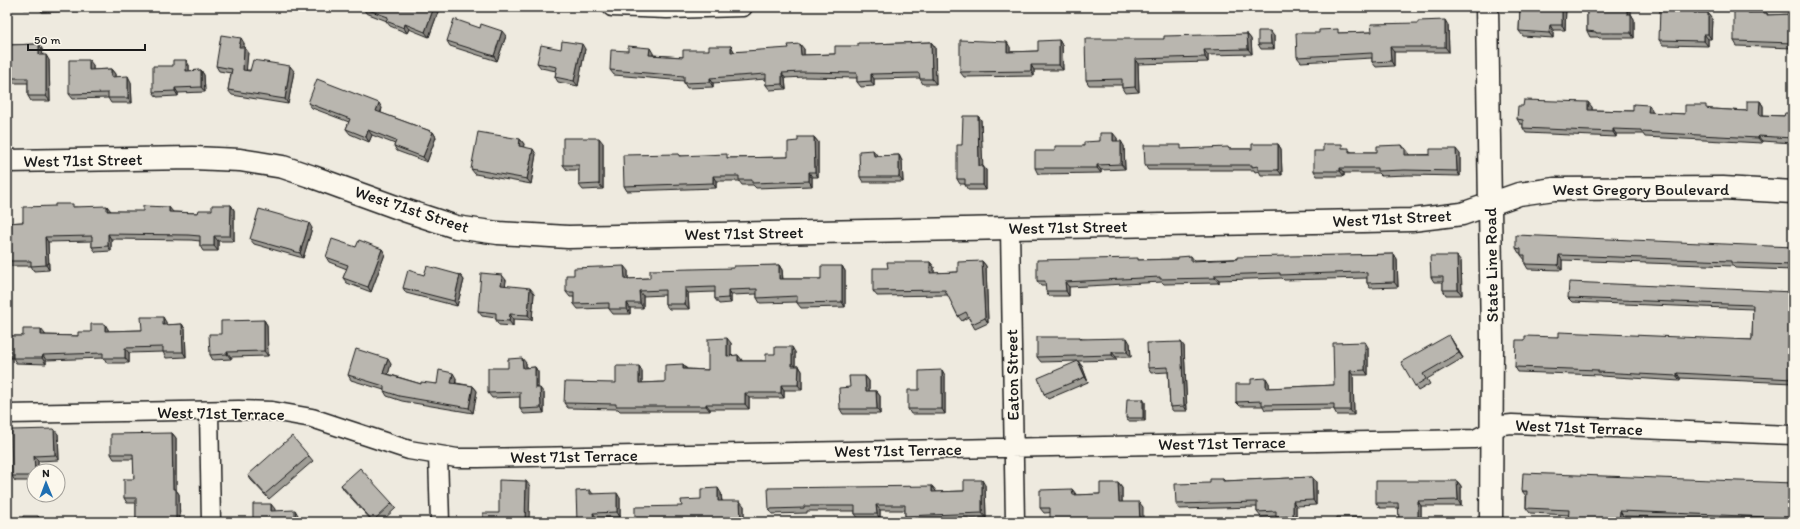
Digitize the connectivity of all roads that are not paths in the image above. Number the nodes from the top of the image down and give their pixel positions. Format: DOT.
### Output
graph roads {
  1 [pos="612,7"];
  2 [pos="743,7"];
  3 [pos="1487,7"];
  4 [pos="7,161"];
  5 [pos="1793,192"];
  6 [pos="1490,204"];
  7 [pos="1010,229"];
  8 [pos="209,411"];
  9 [pos="7,414"];
  10 [pos="1492,430"];
  11 [pos="1793,435"];
  12 [pos="1013,447"];
  13 [pos="438,455"];
  14 [pos="211,522"];
  15 [pos="440,522"];
  16 [pos="1015,522"];
  17 [pos="1491,522"];
  1 -- 2 [label="street"];
  3 -- 6 [label="street, State Line Road"];
  4 -- 7 [label="street, West 71st Street"];
  5 -- 6 [label="street, West Gregory Boulevard"];
  6 -- 7 [label="street, West 71st Street"];
  6 -- 10 [label="street, State Line Road"];
  7 -- 12 [label="street, Eaton Street"];
  8 -- 9 [label="street, West 71st Terrace"];
  8 -- 13 [label="street, West 71st Terrace"];
  8 -- 14 [label="street"];
  10 -- 11 [label="street, West 71st Terrace"];
  10 -- 12 [label="street, West 71st Terrace"];
  10 -- 17 [label="street, State Line Road"];
  12 -- 13 [label="street, West 71st Terrace"];
  12 -- 16 [label="street, Eaton Street"];
  13 -- 15 [label="street"];
}
